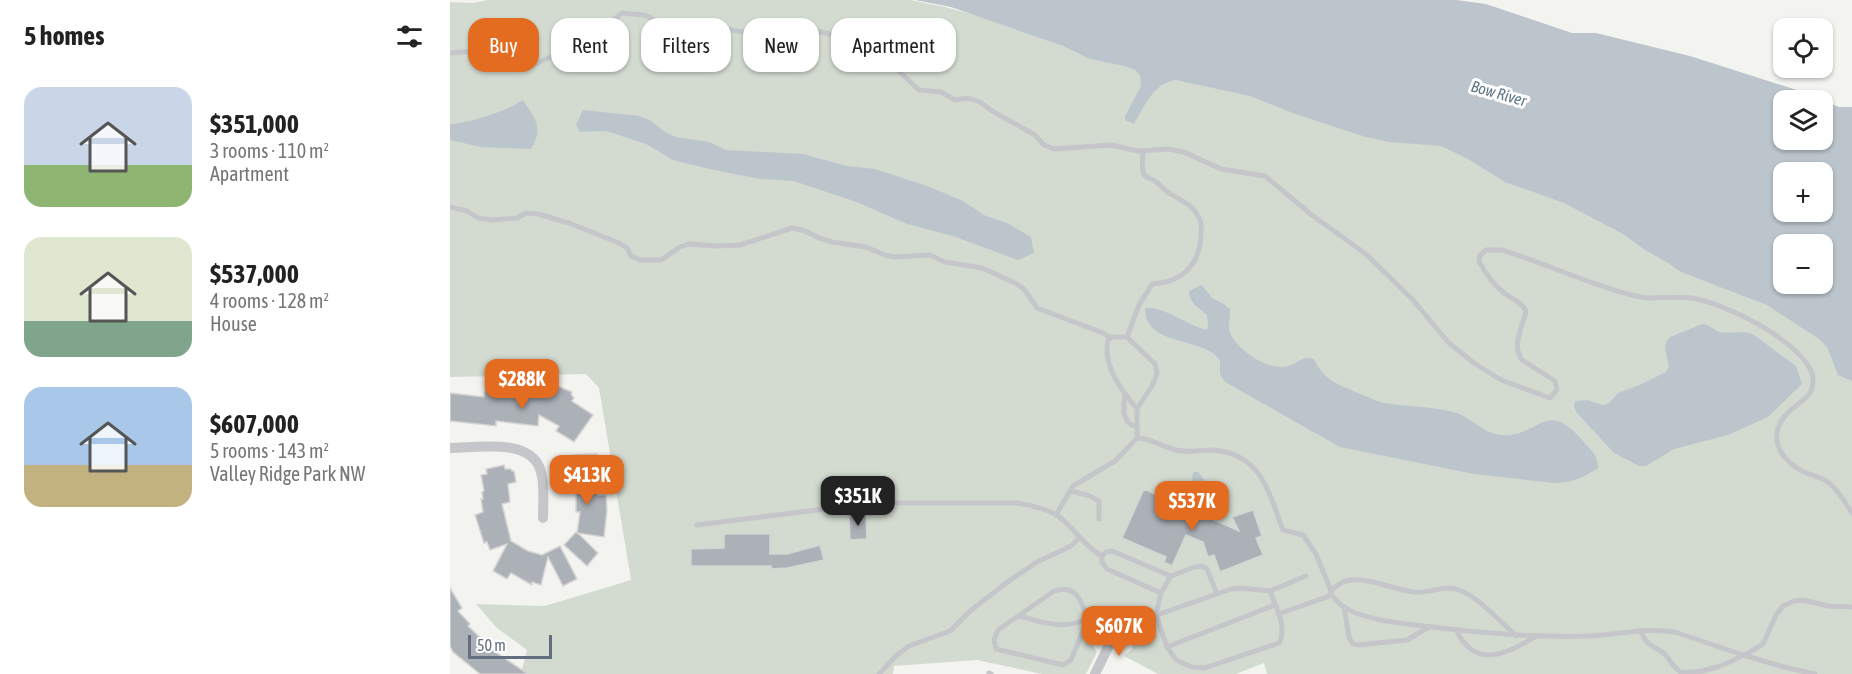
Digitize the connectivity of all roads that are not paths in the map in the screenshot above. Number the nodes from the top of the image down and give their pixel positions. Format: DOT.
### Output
graph roads {
  1 [pos="450,53"];
  2 [pos="1143,150"];
  3 [pos="450,207"];
  4 [pos="1126,337"];
  5 [pos="1111,338"];
  6 [pos="1125,394"];
  7 [pos="1137,409"];
  8 [pos="1137,426"];
  9 [pos="1137,438"];
  10 [pos="450,448"];
  11 [pos="1071,491"];
  12 [pos="1852,513"];
  13 [pos="1056,515"];
  14 [pos="543,518"];
  15 [pos="1099,519"];
  16 [pos="698,525"];
  17 [pos="1079,538"];
  18 [pos="1102,556"];
  19 [pos="1171,576"];
  20 [pos="1306,576"];
  21 [pos="1270,591"];
  22 [pos="1331,592"];
  23 [pos="1161,593"];
  24 [pos="1217,594"];
  25 [pos="1275,605"];
  26 [pos="1344,607"];
  27 [pos="1852,607"];
  28 [pos="1278,614"];
  29 [pos="1156,615"];
  30 [pos="1019,616"];
  31 [pos="1088,619"];
  32 [pos="1429,627"];
  33 [pos="1117,629"];
  34 [pos="1456,630"];
  35 [pos="1640,630"];
  36 [pos="1516,636"];
  37 [pos="1535,637"];
  38 [pos="1167,647"];
  39 [pos="1744,655"];
  40 [pos="879,674"];
  41 [pos="1095,674"];
  42 [pos="1815,674"];
  1 -- 2 [label="lane"];
  2 -- 4 [label="lane"];
  2 -- 12 [label="lane"];
  3 -- 5 [label="lane"];
  4 -- 5 [label="lane"];
  4 -- 7 [label="lane"];
  5 -- 6 [label="lane"];
  6 -- 7 [label="lane"];
  6 -- 8 [label="lane"];
  7 -- 8 [label="lane"];
  8 -- 9 [label="lane"];
  9 -- 11 [label="lane"];
  9 -- 22 [label="lane"];
  10 -- 14 [label="street"];
  11 -- 13 [label="lane"];
  11 -- 15 [label="lane"];
  13 -- 16 [label="lane"];
  13 -- 17 [label="lane"];
  17 -- 18 [label="lane"];
  17 -- 40 [label="lane"];
  18 -- 19 [label="lane"];
  18 -- 23 [label="lane"];
  19 -- 23 [label="lane"];
  19 -- 24 [label="lane"];
  20 -- 21 [label="lane"];
  21 -- 24 [label="lane"];
  21 -- 25 [label="lane"];
  22 -- 26 [label="lane"];
  22 -- 28 [label="lane"];
  22 -- 36 [label="lane"];
  23 -- 29 [label="lane"];
  24 -- 29 [label="lane"];
  25 -- 28 [label="lane"];
  25 -- 38 [label="lane"];
  26 -- 32 [label="lane"];
  26 -- 32 [label="lane"];
  27 -- 39 [label="lane"];
  28 -- 38 [label="lane"];
  29 -- 33 [label="lane"];
  29 -- 38 [label="lane"];
  30 -- 31 [label="lane"];
  30 -- 31 [label="lane"];
  30 -- 31 [label="lane"];
  31 -- 33 [label="lane"];
  32 -- 34 [label="lane"];
  33 -- 41 [label="street"];
  34 -- 36 [label="lane"];
  34 -- 37 [label="lane"];
  35 -- 37 [label="lane"];
  35 -- 39 [label="lane"];
  35 -- 39 [label="lane"];
  36 -- 37 [label="lane"];
  39 -- 42 [label="lane"];
}
